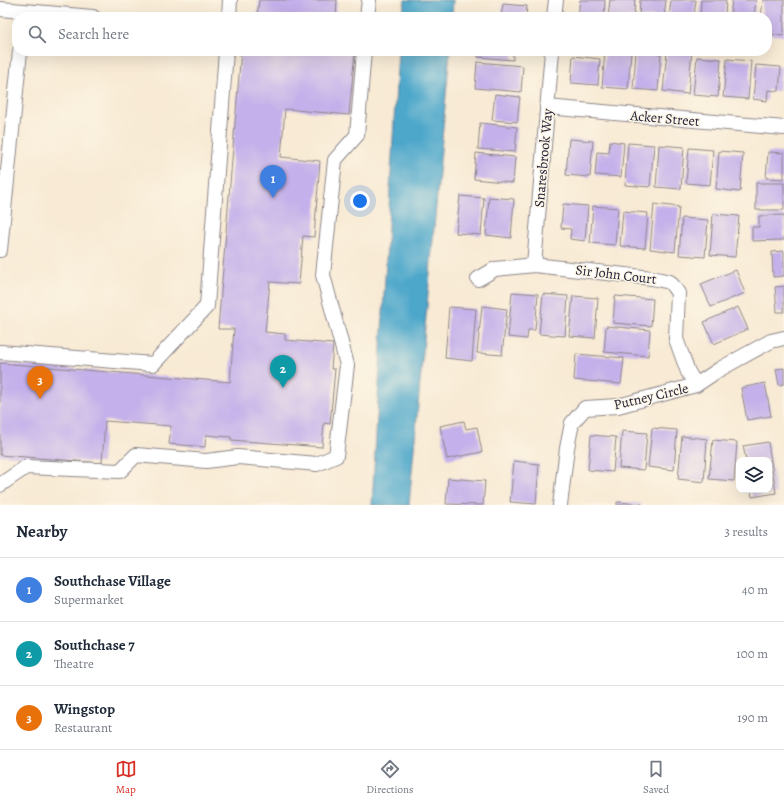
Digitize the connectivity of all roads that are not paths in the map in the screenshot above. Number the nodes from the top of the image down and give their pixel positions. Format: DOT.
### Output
graph roads {
  1 [pos="230,0"];
  2 [pos="369,0"];
  3 [pos="556,0"];
  4 [pos="0,9"];
  5 [pos="25,10"];
  6 [pos="44,12"];
  7 [pos="229,12"];
  8 [pos="368,12"];
  9 [pos="555,12"];
  10 [pos="19,56"];
  11 [pos="226,56"];
  12 [pos="364,56"];
  13 [pos="552,56"];
  14 [pos="547,107"];
  15 [pos="784,128"];
  16 [pos="0,250"];
  17 [pos="534,265"];
  18 [pos="478,279"];
  19 [pos="784,338"];
  20 [pos="0,352"];
  21 [pos="696,385"];
  22 [pos="0,485"];
  23 [pos="560,505"];
  1 -- 7 [label="street"];
  2 -- 8 [label="street"];
  3 -- 9 [label="street"];
  4 -- 5 [label="street"];
  5 -- 6 [label="street"];
  10 -- 16 [label="street"];
  11 -- 20 [label="street"];
  12 -- 22 [label="street"];
  13 -- 14 [label="street, Snaresbrook Way"];
  14 -- 15 [label="street, Acker Street"];
  14 -- 17 [label="street, Snaresbrook Way"];
  17 -- 18 [label="street, Sir John Court"];
  17 -- 21 [label="street, Sir John Court"];
  19 -- 21 [label="street, Putney Circle"];
  21 -- 23 [label="street, Putney Circle"];
}
